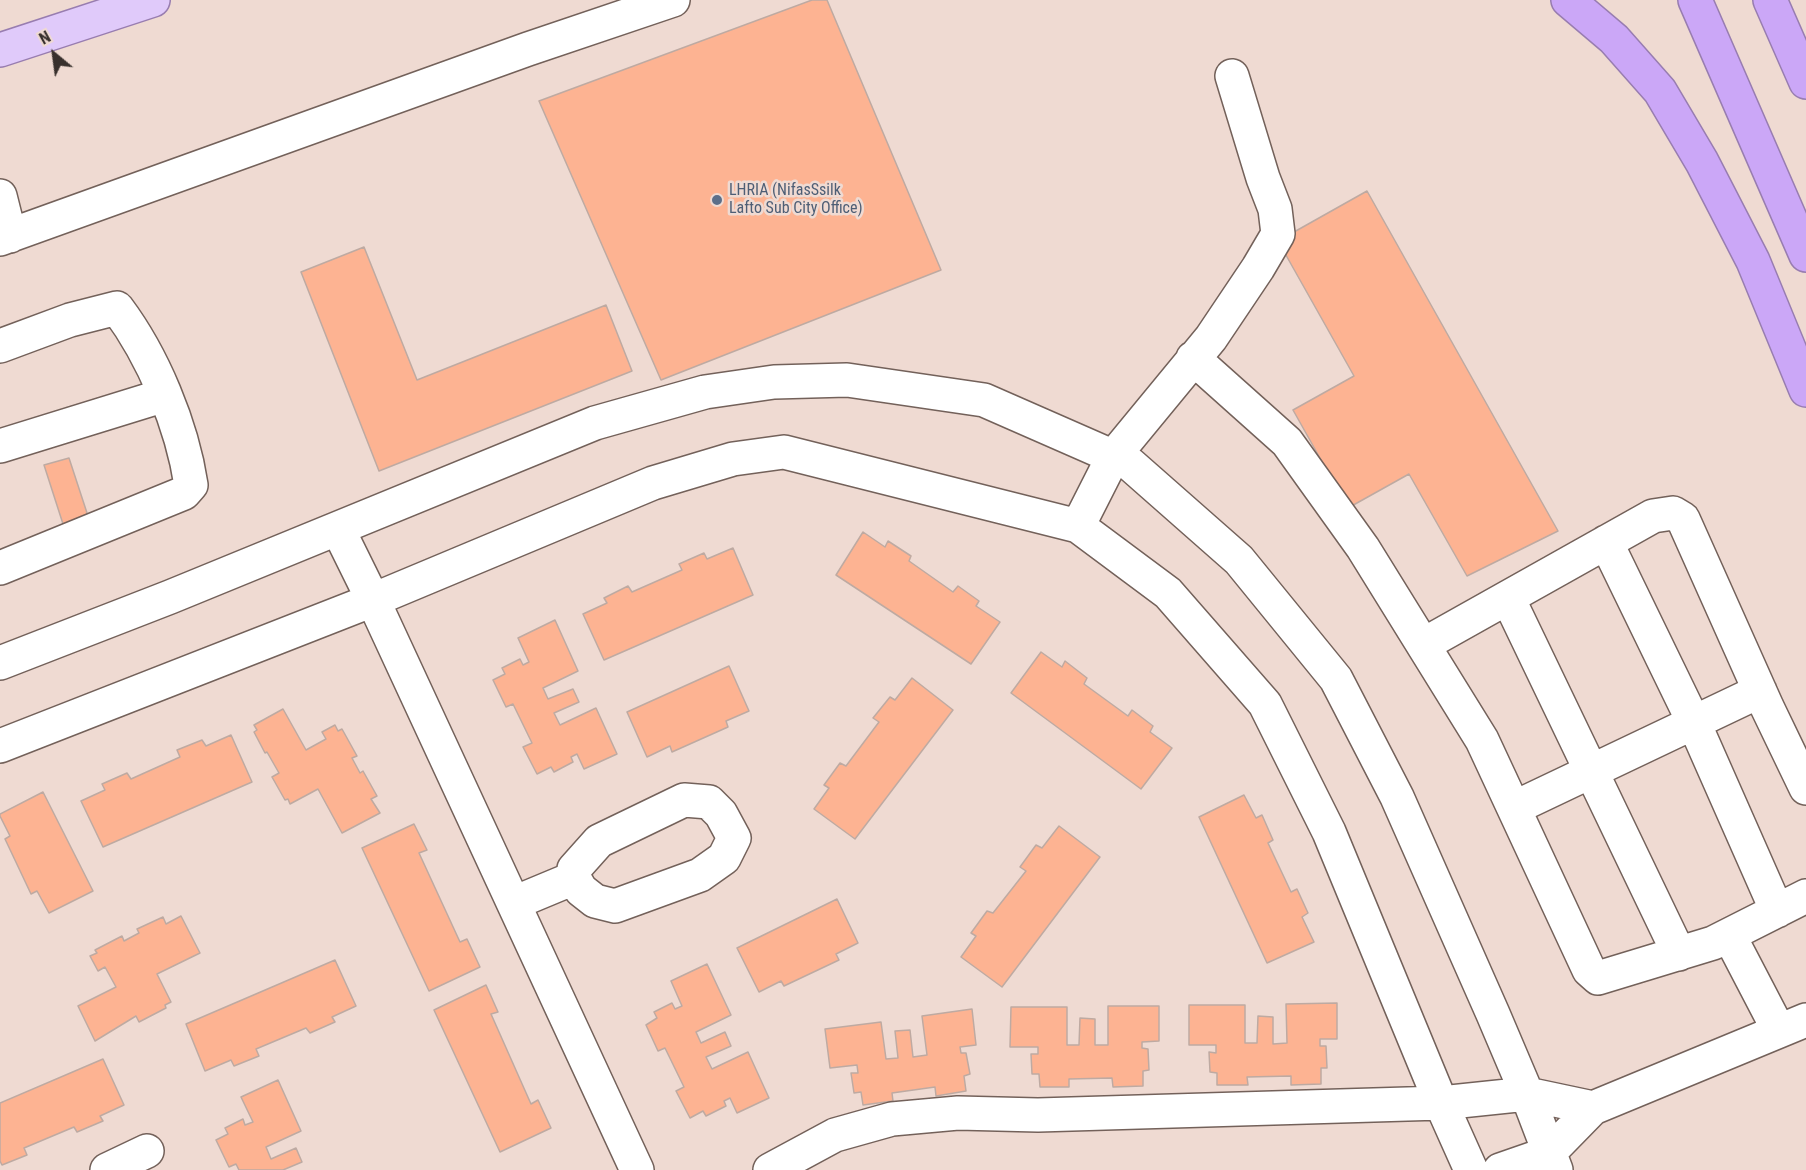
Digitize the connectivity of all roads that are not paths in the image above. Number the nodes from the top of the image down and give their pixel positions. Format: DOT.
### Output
graph roads {
  1 [pos="153,0"];
  2 [pos="673,0"];
  3 [pos="1568,0"];
  4 [pos="1695,0"];
  5 [pos="1770,0"];
  6 [pos="0,50"];
  7 [pos="1232,76"];
  8 [pos="1806,82"];
  9 [pos="0,196"];
  10 [pos="5,238"];
  11 [pos="1806,255"];
  12 [pos="0,346"];
  13 [pos="1193,358"];
  14 [pos="1806,390"];
  15 [pos="165,395"];
  16 [pos="0,446"];
  17 [pos="1113,457"];
  18 [pos="1078,526"];
  19 [pos="338,529"];
  20 [pos="1606,542"];
  21 [pos="0,568"];
  22 [pos="1508,598"];
  23 [pos="373,600"];
  24 [pos="1423,645"];
  25 [pos="0,663"];
  26 [pos="1760,691"];
  27 [pos="1694,723"];
  28 [pos="0,746"];
  29 [pos="1592,772"];
  30 [pos="1806,788"];
  31 [pos="1514,808"];
  32 [pos="574,878"];
  33 [pos="1806,896"];
  34 [pos="514,903"];
  35 [pos="1777,911"];
  36 [pos="1729,935"];
  37 [pos="1679,954"];
  38 [pos="1793,1026"];
  39 [pos="1527,1094"];
  40 [pos="1441,1103"];
  41 [pos="1593,1108"];
  42 [pos="147,1151"];
  43 [pos="1553,1162"];
  44 [pos="107,1170"];
  45 [pos="637,1170"];
  46 [pos="770,1170"];
  47 [pos="1471,1170"];
  48 [pos="1500,1170"];
  1 -- 6 [label="main road"];
  2 -- 10 [label="street"];
  3 -- 14 [label="highway"];
  4 -- 11 [label="highway"];
  5 -- 8 [label="highway"];
  7 -- 13 [label="street"];
  9 -- 10 [label="street"];
  12 -- 15 [label="street"];
  13 -- 17 [label="street"];
  13 -- 24 [label="street"];
  15 -- 16 [label="street"];
  15 -- 21 [label="street"];
  17 -- 18 [label="street"];
  17 -- 19 [label="street"];
  17 -- 39 [label="street"];
  18 -- 23 [label="street"];
  18 -- 40 [label="street"];
  19 -- 23 [label="street"];
  19 -- 25 [label="street"];
  20 -- 22 [label="street"];
  20 -- 26 [label="street"];
  20 -- 27 [label="street"];
  22 -- 24 [label="street"];
  22 -- 29 [label="street"];
  23 -- 28 [label="street"];
  23 -- 34 [label="street"];
  24 -- 31 [label="street"];
  26 -- 27 [label="street"];
  26 -- 30 [label="street"];
  27 -- 29 [label="street"];
  27 -- 35 [label="street"];
  29 -- 31 [label="street"];
  29 -- 37 [label="street"];
  31 -- 37 [label="street"];
  32 -- 34 [label="street"];
  33 -- 35 [label="street"];
  34 -- 45 [label="street"];
  35 -- 36 [label="street"];
  36 -- 37 [label="street"];
  36 -- 38 [label="street"];
  38 -- 41 [label="street"];
  39 -- 40 [label="street"];
  39 -- 41 [label="street"];
  39 -- 43 [label="street"];
  40 -- 46 [label="street"];
  40 -- 47 [label="street"];
  41 -- 43 [label="street"];
  42 -- 44 [label="street"];
  43 -- 48 [label="street"];
}
